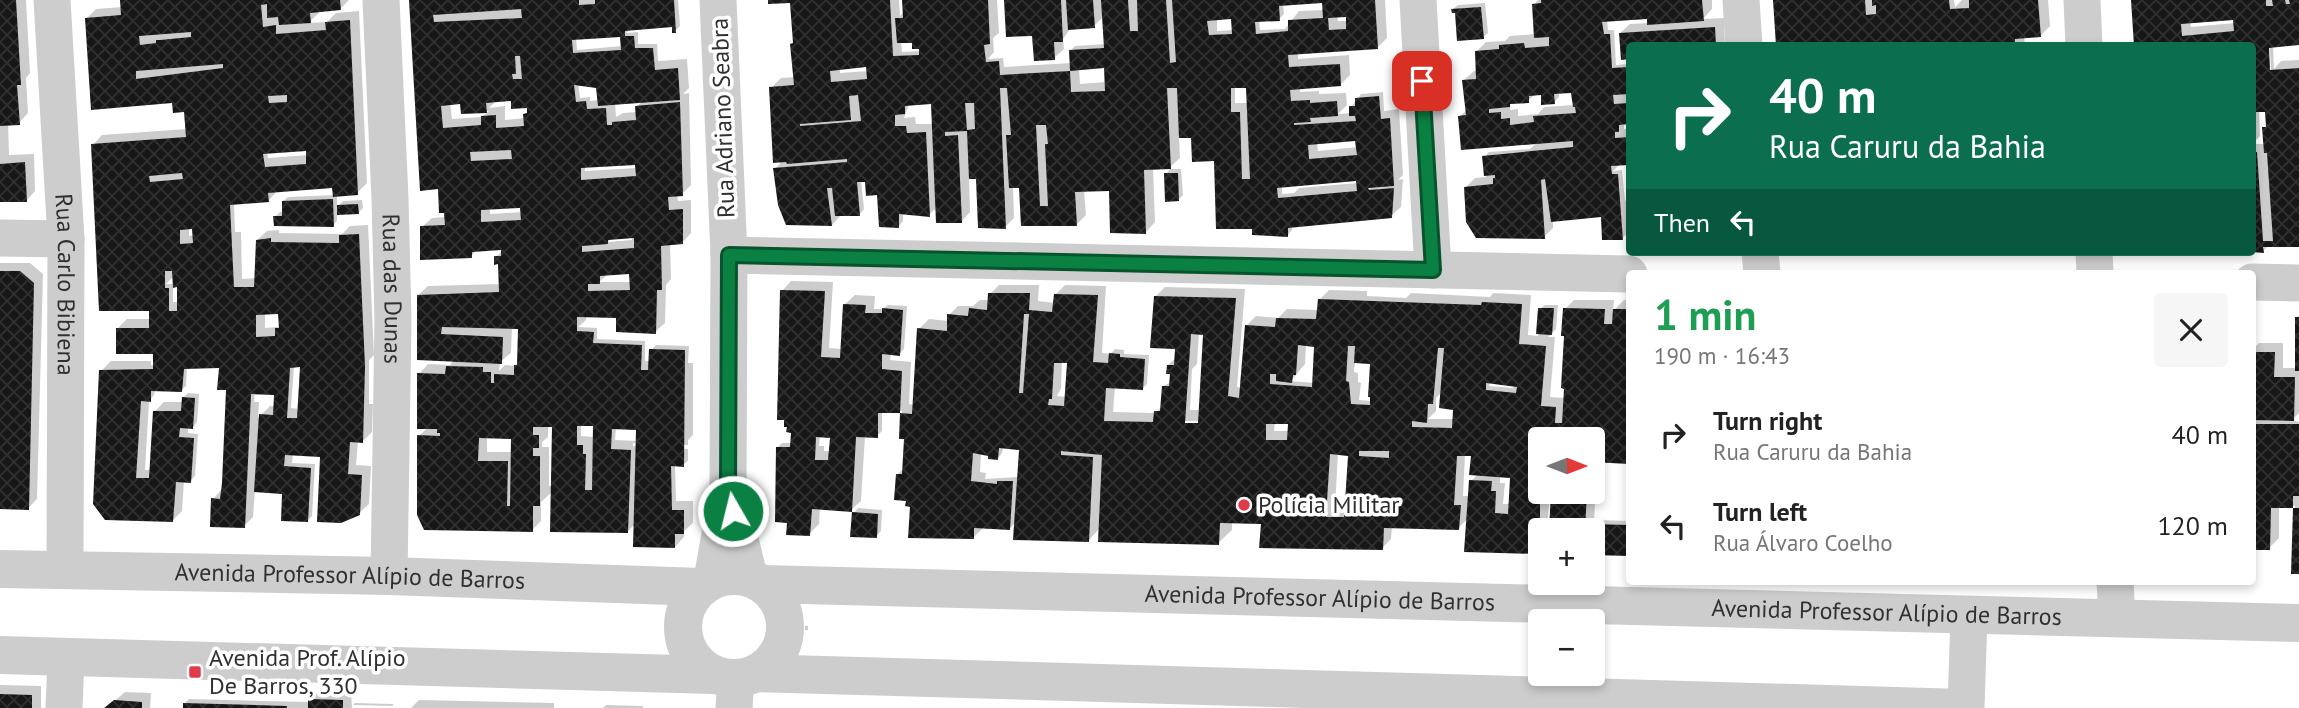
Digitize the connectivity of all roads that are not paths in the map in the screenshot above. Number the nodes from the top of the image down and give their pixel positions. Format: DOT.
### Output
graph roads {
  1 [pos="52,0"];
  2 [pos="381,0"];
  3 [pos="718,0"];
  4 [pos="1418,0"];
  5 [pos="1741,0"];
  6 [pos="2082,0"];
  7 [pos="1744,42"];
  8 [pos="2084,42"];
  9 [pos="0,238"];
  10 [pos="66,239"];
  11 [pos="729,255"];
  12 [pos="1433,270"];
  13 [pos="1626,274"];
  14 [pos="2256,282"];
  15 [pos="2299,283"];
  16 [pos="0,569"];
  17 [pos="65,570"];
  18 [pos="389,576"];
  19 [pos="731,582"];
  20 [pos="2115,585"];
  21 [pos="1969,616"];
  22 [pos="2117,618"];
  23 [pos="2299,623"];
  24 [pos="0,655"];
  25 [pos="66,658"];
  26 [pos="735,684"];
  27 [pos="1120,696"];
  28 [pos="1507,701"];
  29 [pos="64,708"];
  30 [pos="1965,708"];
  1 -- 10 [label="street, Rua Carlo Bibiena"];
  2 -- 18 [label="street, Rua das Dunas"];
  3 -- 11 [label="street, Rua Adriano Seabra"];
  4 -- 12 [label="street"];
  5 -- 7 [label="street"];
  6 -- 8 [label="street"];
  9 -- 10 [label="street"];
  10 -- 17 [label="street, Rua Carlo Bibiena"];
  11 -- 12 [label="street"];
  11 -- 19 [label="street, Rua Adriano Seabra"];
  12 -- 13 [label="street"];
  14 -- 15 [label="street"];
  16 -- 17 [label="street, Avenida Professor Alípio de Barros"];
  17 -- 18 [label="street, Avenida Professor Alípio de Barros"];
  18 -- 19 [label="street, Avenida Professor Alípio de Barros"];
  19 -- 21 [label="street, Avenida Professor Alípio de Barros"];
  19 -- 26 [label="street"];
  19 -- 26 [label="street"];
  20 -- 22 [label="street"];
  21 -- 22 [label="street, Avenida Professor Alípio de Barros"];
  21 -- 30 [label="street"];
  22 -- 23 [label="street, Avenida Professor Alípio de Barros"];
  24 -- 25 [label="street"];
  25 -- 26 [label="street"];
  25 -- 29 [label="street"];
  26 -- 27 [label="street"];
  27 -- 28 [label="street"];
  28 -- 30 [label="street"];
}
